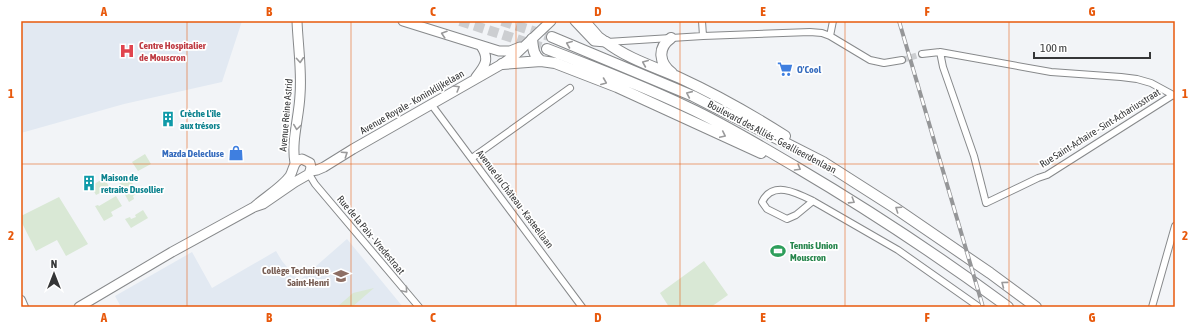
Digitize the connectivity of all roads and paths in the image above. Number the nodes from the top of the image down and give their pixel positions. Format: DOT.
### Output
graph roads {
  1 [pos="297,21"];
  2 [pos="403,21"];
  3 [pos="551,21"];
  4 [pos="575,21"];
  5 [pos="585,21"];
  6 [pos="702,21"];
  7 [pos="833,21"];
  8 [pos="703,36"];
  9 [pos="830,36"];
  10 [pos="552,37"];
  11 [pos="671,38"];
  12 [pos="532,39"];
  13 [pos="606,42"];
  14 [pos="482,46"];
  15 [pos="522,47"];
  16 [pos="547,49"];
  17 [pos="940,52"];
  18 [pos="922,54"];
  19 [pos="902,60"];
  20 [pos="541,61"];
  21 [pos="502,64"];
  22 [pos="476,78"];
  23 [pos="681,78"];
  24 [pos="570,88"];
  25 [pos="1174,96"];
  26 [pos="431,104"];
  27 [pos="777,155"];
  28 [pos="472,158"];
  29 [pos="824,162"];
  30 [pos="294,166"];
  31 [pos="308,174"];
  32 [pos="813,201"];
  33 [pos="254,207"];
  34 [pos="1175,226"];
  35 [pos="21,300"];
  36 [pos="24,307"];
  37 [pos="79,307"];
  38 [pos="419,307"];
  39 [pos="582,307"];
  40 [pos="979,307"];
  41 [pos="1008,307"];
  42 [pos="1036,307"];
  43 [pos="1152,307"];
  1 -- 30 [label="main road, Avenue Reine Astrid, one-way"];
  14 -- 2 [label="main road, one-way"];
  3 -- 12 [label="main road, Avenue Royale - Koninklijkelaan"];
  4 -- 13 [label="main road"];
  5 -- 13 [label="main road"];
  6 -- 8 [label="street"];
  7 -- 9 [label="street"];
  8 -- 9 [label="street"];
  8 -- 11 [label="street"];
  9 -- 19 [label="street"];
  29 -- 10 [label="highway, Boulevard des Alliés - Geallieerdenlaan, one-way"];
  11 -- 13 [label="street"];
  11 -- 23 [label="highway"];
  12 -- 15 [label="main road, Avenue Royale - Koninklijkelaan"];
  12 -- 20 [label="highway"];
  23 -- 13 [label="highway, one-way"];
  14 -- 15 [label="main road"];
  14 -- 22 [label="main road"];
  15 -- 21 [label="main road, Avenue Royale - Koninklijkelaan"];
  16 -- 27 [label="highway, Boulevard des Alliés - Geallieerdenlaan"];
  17 -- 18 [label="street, Rue Saint-Achaire - Sint-Achariusstraat"];
  17 -- 25 [label="street, Rue Saint-Achaire - Sint-Achariusstraat"];
  17 -- 25 [label="street, Rue Saint-Achaire - Sint-Achariusstraat"];
  20 -- 21 [label="highway"];
  20 -- 27 [label="highway, one-way"];
  21 -- 22 [label="main road, Avenue Royale - Koninklijkelaan"];
  26 -- 22 [label="main road, Avenue Royale - Koninklijkelaan, one-way"];
  23 -- 29 [label="highway"];
  24 -- 28 [label="street"];
  26 -- 28 [label="street, Avenue du Château - Kasteellaan"];
  31 -- 26 [label="main road, Avenue Royale - Koninklijkelaan, one-way"];
  27 -- 41 [label="highway, Boulevard des Alliés - Geallieerdenlaan, one-way"];
  28 -- 39 [label="street, Avenue du Château - Kasteellaan"];
  42 -- 29 [label="highway, Boulevard des Alliés - Geallieerdenlaan, one-way"];
  30 -- 31 [label="main road"];
  30 -- 31 [label="main road"];
  30 -- 33 [label="main road, Avenue Royale - Koninklijkelaan"];
  31 -- 33 [label="main road, Avenue Royale - Koninklijkelaan"];
  31 -- 38 [label="street, Rue de la Paix - Vredestraat, one-way"];
  32 -- 32 [label="street"];
  32 -- 40 [label="street"];
  33 -- 37 [label="main road, Avenue Royale - Koninklijkelaan"];
  34 -- 43 [label="street"];
  35 -- 36 [label="street"];
}
